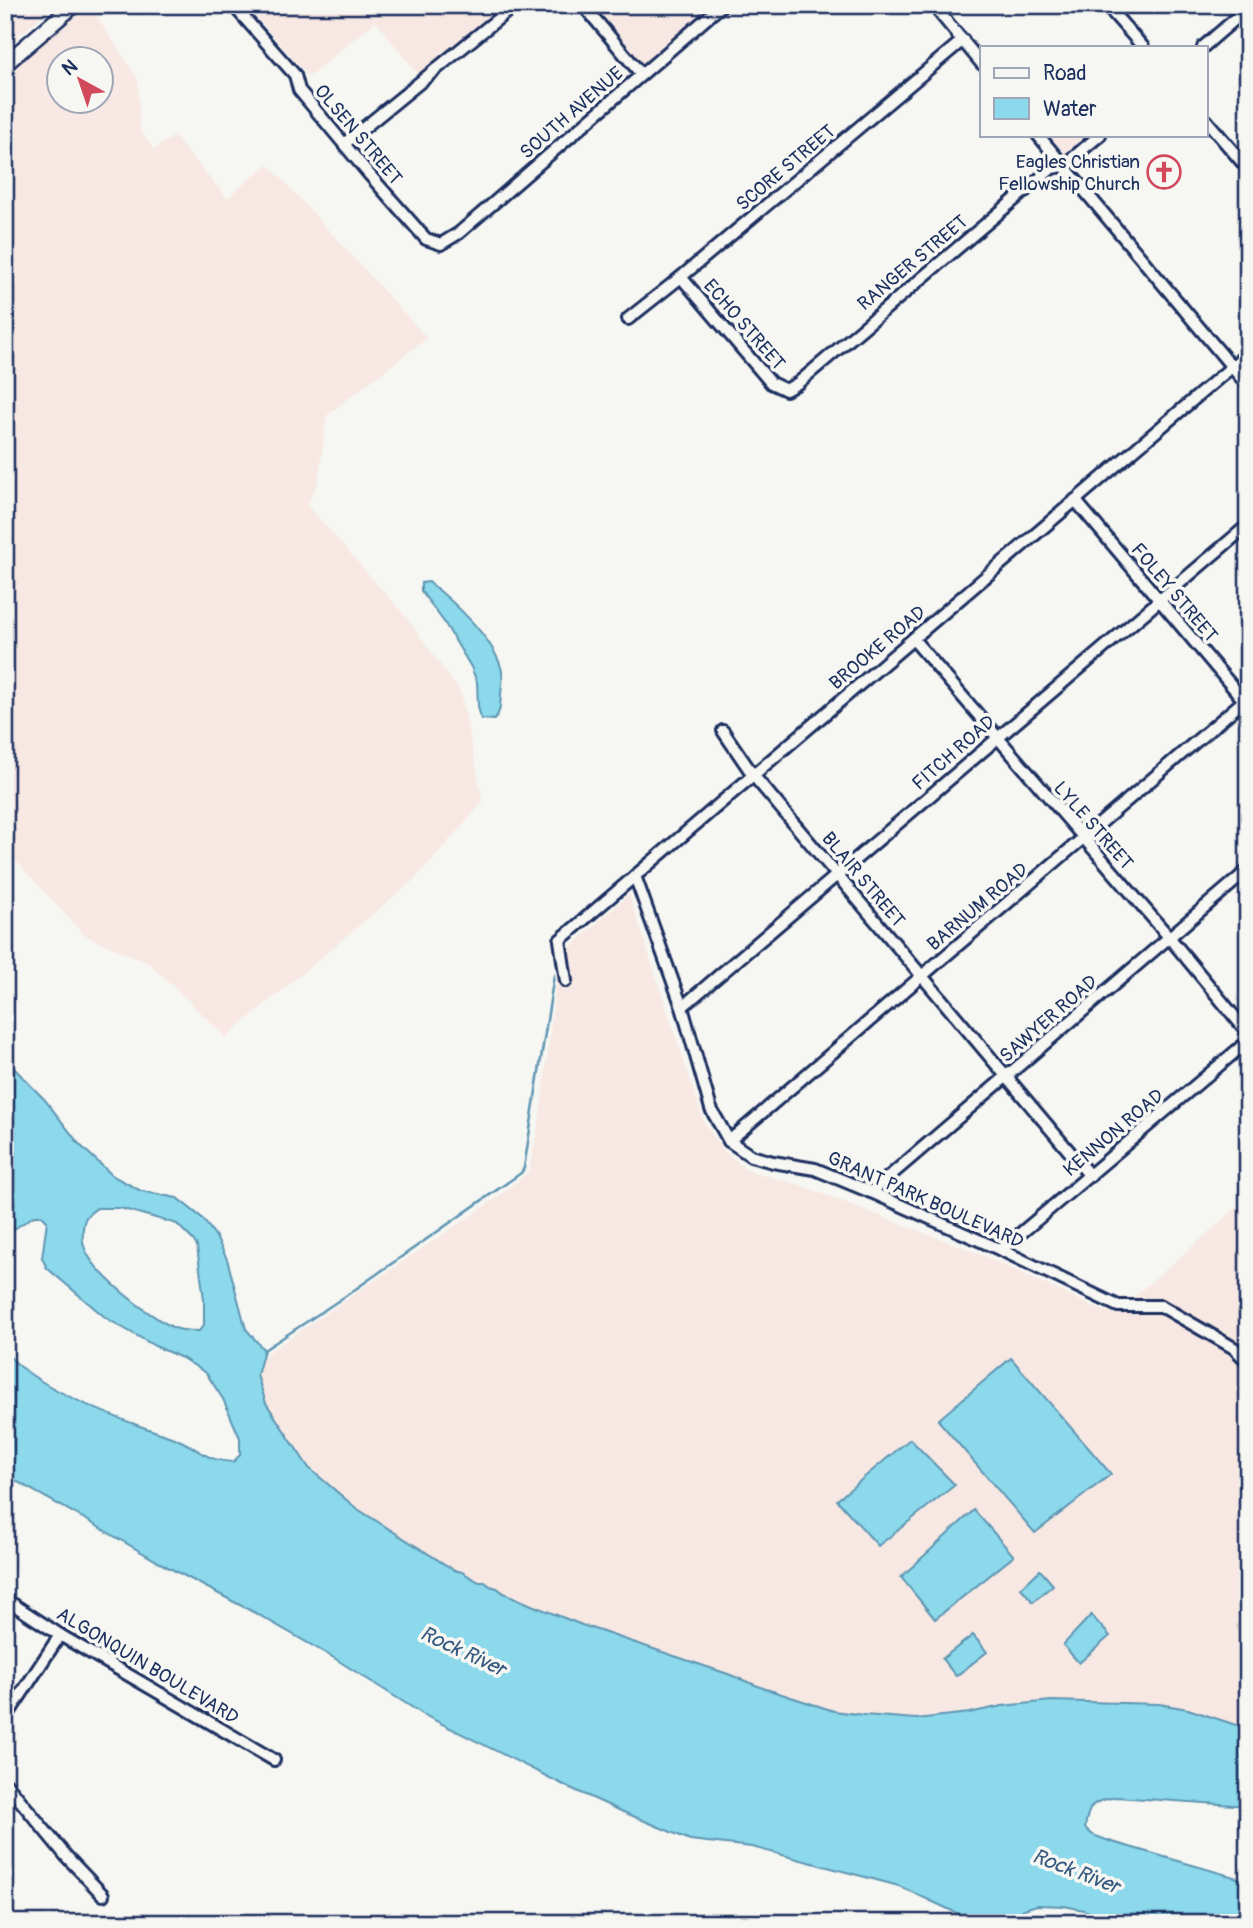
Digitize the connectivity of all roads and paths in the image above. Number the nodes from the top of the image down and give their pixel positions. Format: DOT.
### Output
graph roads {
  1 [pos="74,5"];
  2 [pos="233,5"];
  3 [pos="515,5"];
  4 [pos="583,5"];
  5 [pos="722,5"];
  6 [pos="933,5"];
  7 [pos="1106,5"];
  8 [pos="1248,8"];
  9 [pos="963,40"];
  10 [pos="1142,46"];
  11 [pos="1204,46"];
  12 [pos="980,61"];
  13 [pos="5,64"];
  14 [pos="641,74"];
  15 [pos="1208,122"];
  16 [pos="1039,136"];
  17 [pos="1099,136"];
  18 [pos="344,144"];
  19 [pos="1063,166"];
  20 [pos="1248,169"];
  21 [pos="441,244"];
  22 [pos="681,277"];
  23 [pos="628,319"];
  24 [pos="1248,353"];
  25 [pos="1231,367"];
  26 [pos="1248,386"];
  27 [pos="786,390"];
  28 [pos="1075,500"];
  29 [pos="1248,525"];
  30 [pos="1159,600"];
  31 [pos="914,639"];
  32 [pos="1246,701"];
  33 [pos="723,731"];
  34 [pos="996,738"];
  35 [pos="753,775"];
  36 [pos="1083,838"];
  37 [pos="1248,870"];
  38 [pos="837,875"];
  39 [pos="635,876"];
  40 [pos="1169,937"];
  41 [pos="922,975"];
  42 [pos="566,981"];
  43 [pos="682,1007"];
  44 [pos="1248,1033"];
  45 [pos="1248,1041"];
  46 [pos="1008,1075"];
  47 [pos="729,1141"];
  48 [pos="1090,1175"];
  49 [pos="871,1192"];
  50 [pos="1001,1250"];
  51 [pos="1248,1362"];
  52 [pos="5,1599"];
  53 [pos="60,1634"];
  54 [pos="5,1720"];
  55 [pos="274,1760"];
  56 [pos="5,1782"];
  57 [pos="103,1895"];
  1 -- 13 [label="main road"];
  2 -- 18 [label="street, OLSEN STREET"];
  3 -- 18 [label="street"];
  4 -- 14 [label="street"];
  5 -- 14 [label="street, SOUTH AVENUE"];
  6 -- 9 [label="street"];
  7 -- 10 [label="street"];
  8 -- 11 [label="street"];
  9 -- 12 [label="street"];
  9 -- 22 [label="street, SCORE STREET"];
  14 -- 21 [label="street, SOUTH AVENUE"];
  15 -- 20 [label="street"];
  16 -- 19 [label="street"];
  17 -- 19 [label="street, RANGER STREET"];
  18 -- 21 [label="street, OLSEN STREET"];
  19 -- 25 [label="street"];
  19 -- 27 [label="street, RANGER STREET"];
  22 -- 23 [label="street, SCORE STREET"];
  22 -- 27 [label="street, ECHO STREET"];
  24 -- 25 [label="street, BROOKE ROAD"];
  25 -- 26 [label="street"];
  25 -- 28 [label="street, BROOKE ROAD"];
  28 -- 30 [label="street, FOLEY STREET"];
  28 -- 31 [label="street, BROOKE ROAD"];
  29 -- 30 [label="street, FITCH ROAD"];
  30 -- 32 [label="street, FOLEY STREET"];
  30 -- 34 [label="street, FITCH ROAD"];
  31 -- 34 [label="street, LYLE STREET"];
  31 -- 35 [label="street, BROOKE ROAD"];
  32 -- 36 [label="street, BARNUM ROAD"];
  33 -- 35 [label="street, BLAIR STREET"];
  34 -- 36 [label="street, LYLE STREET"];
  34 -- 38 [label="street, FITCH ROAD"];
  35 -- 38 [label="street, BLAIR STREET"];
  35 -- 39 [label="street, BROOKE ROAD"];
  36 -- 40 [label="street, LYLE STREET"];
  36 -- 41 [label="street, BARNUM ROAD"];
  37 -- 40 [label="street, SAWYER ROAD"];
  38 -- 41 [label="street, BLAIR STREET"];
  38 -- 43 [label="street, FITCH ROAD"];
  39 -- 42 [label="street, BROOKE ROAD"];
  39 -- 43 [label="street"];
  40 -- 44 [label="street, LYLE STREET"];
  40 -- 46 [label="street, SAWYER ROAD"];
  41 -- 46 [label="street, BLAIR STREET"];
  41 -- 47 [label="street, BARNUM ROAD"];
  43 -- 47 [label="street"];
  45 -- 48 [label="street, KENNON ROAD"];
  46 -- 48 [label="street, BLAIR STREET"];
  46 -- 49 [label="street, SAWYER ROAD"];
  47 -- 49 [label="street, GRANT PARK BOULEVARD"];
  48 -- 50 [label="street, KENNON ROAD"];
  49 -- 50 [label="street, GRANT PARK BOULEVARD"];
  50 -- 51 [label="street, GRANT PARK BOULEVARD"];
  52 -- 53 [label="street, ALGONQUIN BOULEVARD"];
  53 -- 54 [label="street"];
  53 -- 55 [label="street, ALGONQUIN BOULEVARD"];
  56 -- 57 [label="street"];
}
